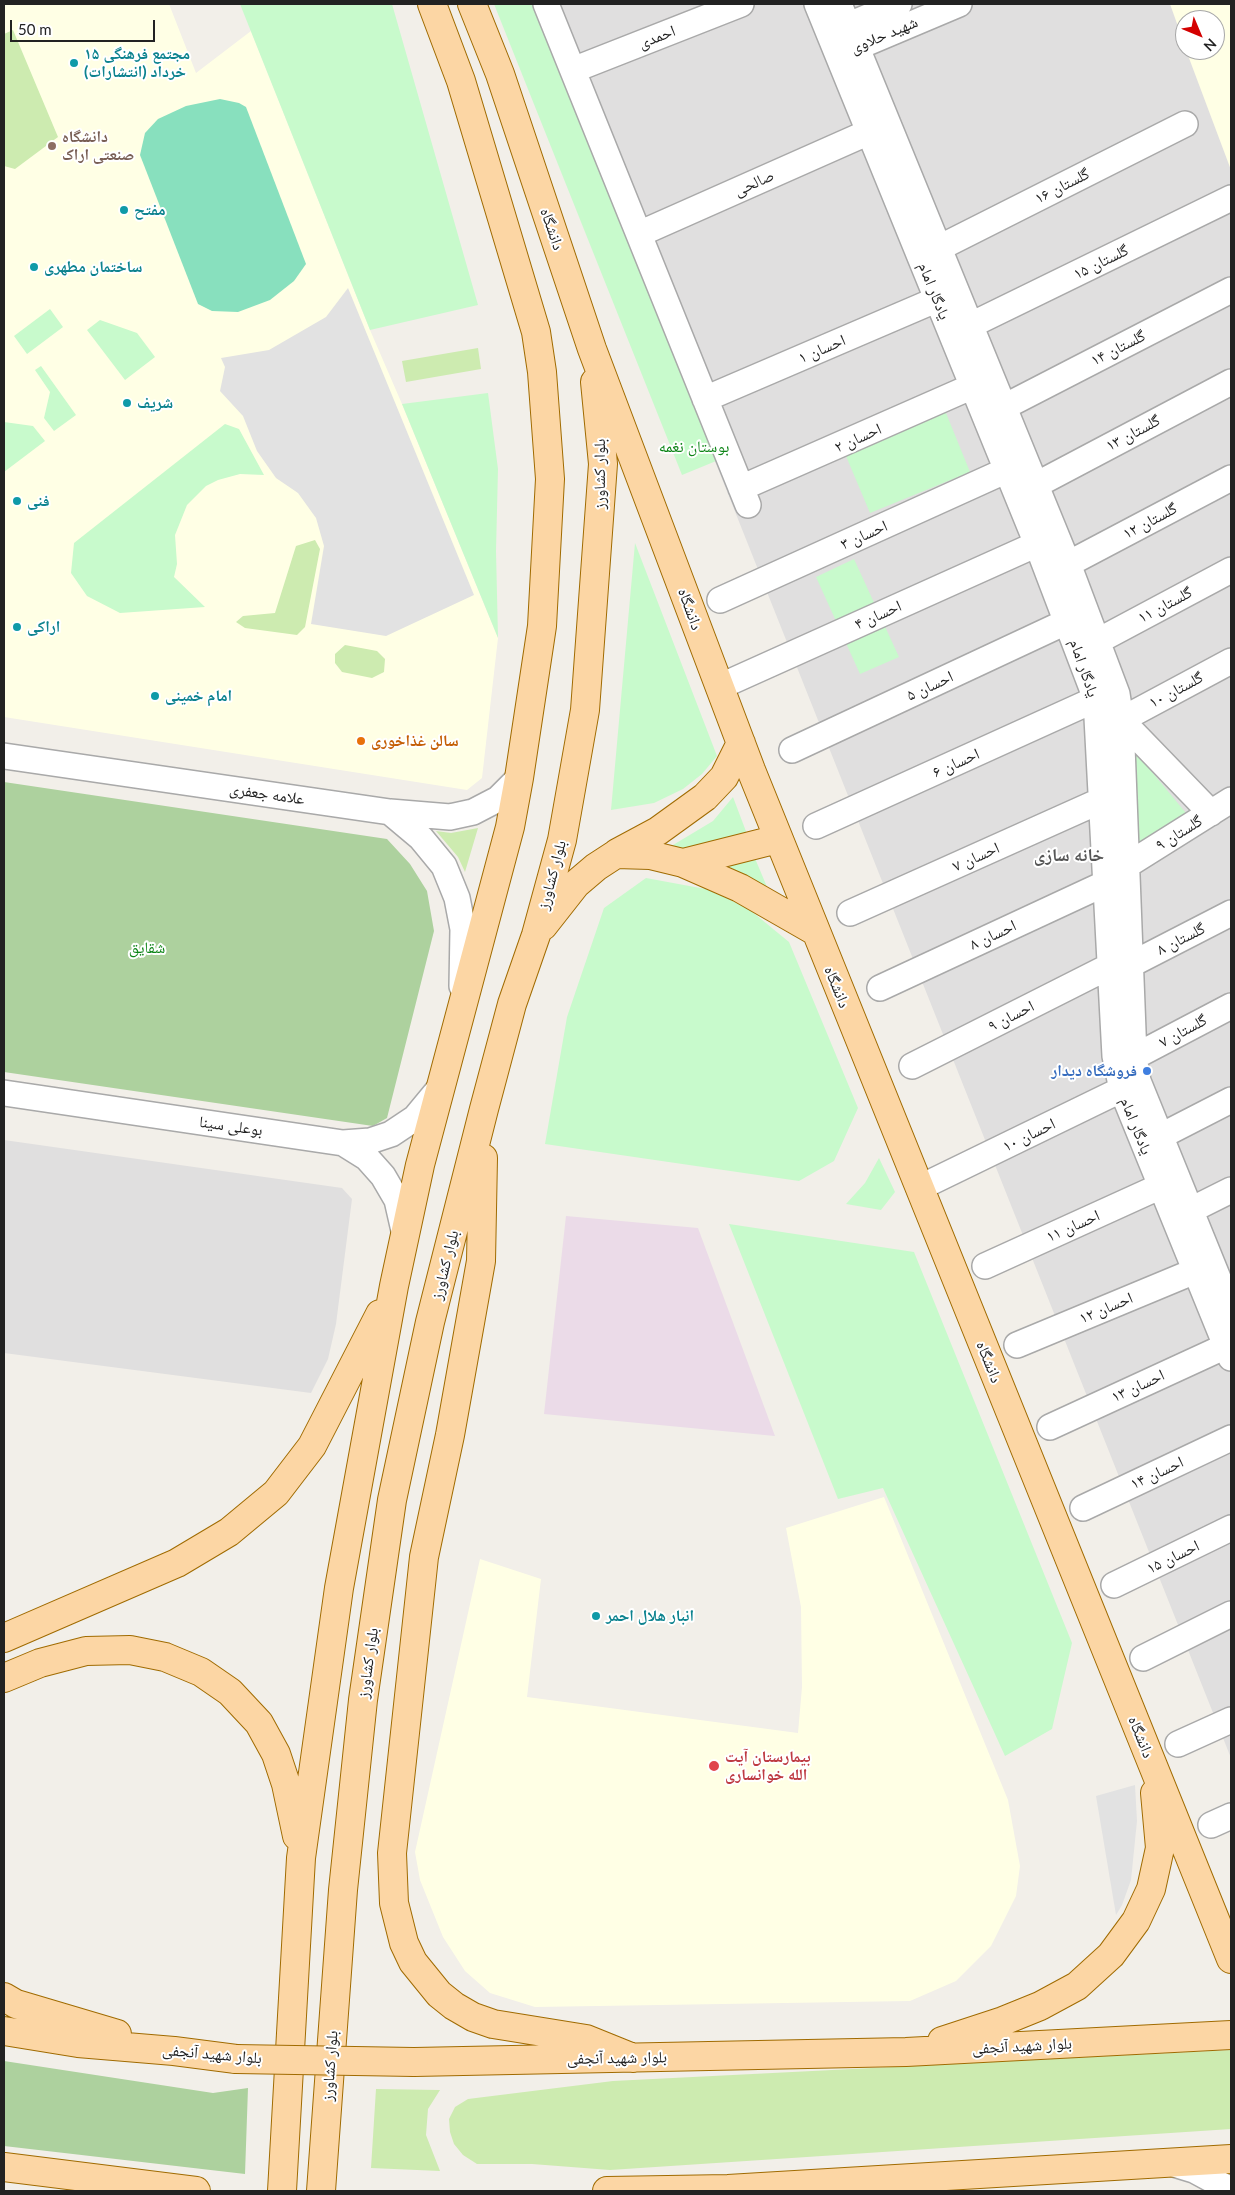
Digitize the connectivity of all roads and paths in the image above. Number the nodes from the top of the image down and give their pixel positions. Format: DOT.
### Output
graph roads {
  1 [pos="432,4"];
  2 [pos="472,4"];
  3 [pos="546,4"];
  4 [pos="741,4"];
  5 [pos="817,4"];
  6 [pos="899,4"];
  7 [pos="959,4"];
  8 [pos="842,33"];
  9 [pos="572,70"];
  10 [pos="1185,124"];
  11 [pos="869,132"];
  12 [pos="1231,198"];
  13 [pos="639,234"];
  14 [pos="939,248"];
  15 [pos="1231,290"];
  16 [pos="938,300"];
  17 [pos="970,325"];
  18 [pos="592,348"];
  19 [pos="1231,382"];
  20 [pos="973,386"];
  21 [pos="705,399"];
  22 [pos="1004,407"];
  23 [pos="1007,470"];
  24 [pos="1231,478"];
  25 [pos="1036,485"];
  26 [pos="1038,544"];
  27 [pos="1068,564"];
  28 [pos="1231,570"];
  29 [pos="720,600"];
  30 [pos="1068,621"];
  31 [pos="1098,641"];
  32 [pos="1231,661"];
  33 [pos="719,687"];
  34 [pos="1096,699"];
  35 [pos="1121,720"];
  36 [pos="741,743"];
  37 [pos="792,750"];
  38 [pos="4,756"];
  39 [pos="519,778"];
  40 [pos="1102,800"];
  41 [pos="1221,806"];
  42 [pos="390,812"];
  43 [pos="816,826"];
  44 [pos="778,839"];
  45 [pos="616,854"];
  46 [pos="683,863"];
  47 [pos="1126,866"];
  48 [pos="1106,883"];
  49 [pos="1231,913"];
  50 [pos="850,914"];
  51 [pos="814,931"];
  52 [pos="536,935"];
  53 [pos="1120,965"];
  54 [pos="880,988"];
  55 [pos="1231,1006"];
  56 [pos="460,1010"];
  57 [pos="1134,1057"];
  58 [pos="912,1066"];
  59 [pos="1130,1086"];
  60 [pos="440,1089"];
  61 [pos="4,1093"];
  62 [pos="1231,1100"];
  63 [pos="484,1109"];
  64 [pos="1161,1136"];
  65 [pos="343,1143"];
  66 [pos="1161,1186"];
  67 [pos="919,1188"];
  68 [pos="1231,1190"];
  69 [pos="1191,1210"];
  70 [pos="405,1235"];
  71 [pos="985,1266"];
  72 [pos="1195,1271"];
  73 [pos="394,1286"];
  74 [pos="1230,1300"];
  75 [pos="1017,1346"];
  76 [pos="1229,1352"];
  77 [pos="1050,1427"];
  78 [pos="1231,1438"];
  79 [pos="1083,1508"];
  80 [pos="1231,1528"];
  81 [pos="1114,1585"];
  82 [pos="1231,1614"];
  83 [pos="4,1638"];
  84 [pos="1144,1658"];
  85 [pos="4,1678"];
  86 [pos="1231,1720"];
  87 [pos="1178,1744"];
  88 [pos="1153,1766"];
  89 [pos="301,1858"];
  90 [pos="1231,1959"];
  91 [pos="4,1997"];
  92 [pos="4,2031"];
  93 [pos="1231,2035"];
  94 [pos="174,2051"];
  95 [pos="906,2052"];
  96 [pos="633,2058"];
  97 [pos="1231,2159"];
  98 [pos="1166,2161"];
  99 [pos="4,2167"];
  100 [pos="846,2187"];
  101 [pos="174,2190"];
  102 [pos="725,2190"];
  103 [pos="1231,2190"];
  104 [pos="282,2191"];
  105 [pos="322,2191"];
  106 [pos="608,2191"];
  1 -- 39 [label="main road"];
  2 -- 18 [label="main road, دانشگاه"];
  3 -- 9 [label="street"];
  4 -- 9 [label="street, احمدی"];
  5 -- 8 [label="street, یادگار امام"];
  6 -- 8 [label="street, شهید حلاوی"];
  7 -- 8 [label="street, شهید حلاوی"];
  8 -- 11 [label="street, یادگار امام"];
  8 -- 14 [label="street, یادگار امام"];
  9 -- 13 [label="street"];
  10 -- 14 [label="street, گلستان ۱۶"];
  11 -- 13 [label="street, صالحی"];
  11 -- 16 [label="street, یادگار امام"];
  12 -- 17 [label="street, گلستان ۱۵"];
  13 -- 21 [label="street"];
  14 -- 17 [label="street, یادگار امام"];
  15 -- 22 [label="street, گلستان ۱۴"];
  16 -- 20 [label="street, یادگار امام"];
  16 -- 21 [label="street, احسان ۱"];
  17 -- 22 [label="street, یادگار امام"];
  18 -- 33 [label="main road, دانشگاه"];
  18 -- 52 [label="main road, بلوار کشاورز"];
  19 -- 25 [label="street, گلستان ۱۳"];
  20 -- 21 [label="street, احسان ۲"];
  20 -- 23 [label="street, یادگار امام"];
  22 -- 25 [label="street, یادگار امام"];
  23 -- 26 [label="street, یادگار امام"];
  23 -- 29 [label="street, احسان ۳"];
  24 -- 27 [label="street, گلستان ۱۲"];
  25 -- 27 [label="street, یادگار امام"];
  26 -- 30 [label="street, یادگار امام"];
  26 -- 33 [label="street, احسان ۴"];
  27 -- 31 [label="street, یادگار امام"];
  28 -- 31 [label="street, گلستان ۱۱"];
  30 -- 34 [label="street, یادگار امام"];
  30 -- 37 [label="street, احسان ۵"];
  31 -- 35 [label="street, یادگار امام"];
  32 -- 35 [label="street, گلستان ۱۰"];
  33 -- 36 [label="main road, دانشگاه"];
  34 -- 40 [label="street, یادگار امام"];
  34 -- 43 [label="street, احسان ۶"];
  35 -- 41 [label="street"];
  35 -- 47 [label="street, یادگار امام"];
  36 -- 44 [label="main road, دانشگاه"];
  36 -- 45 [label="main road"];
  38 -- 42 [label="street, علامه جعفری"];
  39 -- 42 [label="street, علامه جعفری"];
  39 -- 56 [label="main road"];
  40 -- 48 [label="street, یادگار امام"];
  40 -- 50 [label="street, احسان ۷"];
  41 -- 47 [label="street, گلستان ۹"];
  42 -- 56 [label="street"];
  44 -- 46 [label="main road"];
  44 -- 51 [label="main road, دانشگاه"];
  45 -- 46 [label="main road"];
  45 -- 52 [label="main road"];
  46 -- 51 [label="main road"];
  47 -- 53 [label="street, یادگار امام"];
  48 -- 53 [label="street, یادگار امام"];
  48 -- 54 [label="street, احسان ۸"];
  49 -- 53 [label="street, گلستان ۸"];
  51 -- 67 [label="main road, دانشگاه"];
  52 -- 63 [label="main road, بلوار کشاورز"];
  53 -- 57 [label="street, یادگار امام"];
  53 -- 58 [label="street, احسان ۹"];
  53 -- 59 [label="street, یادگار امام"];
  55 -- 57 [label="street, گلستان ۷"];
  56 -- 60 [label="main road"];
  57 -- 59 [label="street, یادگار امام"];
  59 -- 64 [label="street, یادگار امام"];
  59 -- 66 [label="street, یادگار امام"];
  59 -- 67 [label="street, احسان ۱۰"];
  60 -- 65 [label="street, بوعلی سینا"];
  60 -- 70 [label="main road"];
  61 -- 65 [label="street, بوعلی سینا"];
  62 -- 64 [label="street"];
  63 -- 96 [label="main road"];
  63 -- 105 [label="main road, بلوار کشاورز"];
  64 -- 69 [label="street, یادگار امام"];
  65 -- 70 [label="street"];
  66 -- 71 [label="street, احسان ۱۱"];
  66 -- 72 [label="street, یادگار امام"];
  67 -- 88 [label="main road, دانشگاه"];
  68 -- 69 [label="street"];
  69 -- 74 [label="street, یادگار امام"];
  70 -- 73 [label="main road"];
  72 -- 75 [label="street, احسان ۱۲"];
  72 -- 76 [label="street, یادگار امام"];
  73 -- 83 [label="main road"];
  73 -- 89 [label="main road"];
  76 -- 77 [label="street, احسان ۱۳"];
  78 -- 79 [label="street, احسان ۱۴"];
  80 -- 81 [label="street, احسان ۱۵"];
  82 -- 84 [label="street"];
  85 -- 89 [label="main road"];
  86 -- 87 [label="street"];
  88 -- 90 [label="main road, دانشگاه"];
  88 -- 95 [label="main road"];
  89 -- 104 [label="main road"];
  91 -- 94 [label="main road"];
  92 -- 94 [label="main road, بلوار شهید آنجفی"];
  93 -- 95 [label="main road, بلوار شهید آنجفی"];
  94 -- 96 [label="main road, بلوار شهید آنجفی, bridge"];
  95 -- 96 [label="main road, بلوار شهید آنجفی"];
  97 -- 98 [label="main road"];
  98 -- 100 [label="main road"];
  98 -- 103 [label="street"];
  99 -- 101 [label="main road"];
  100 -- 102 [label="main road"];
  102 -- 106 [label="main road"];
}
